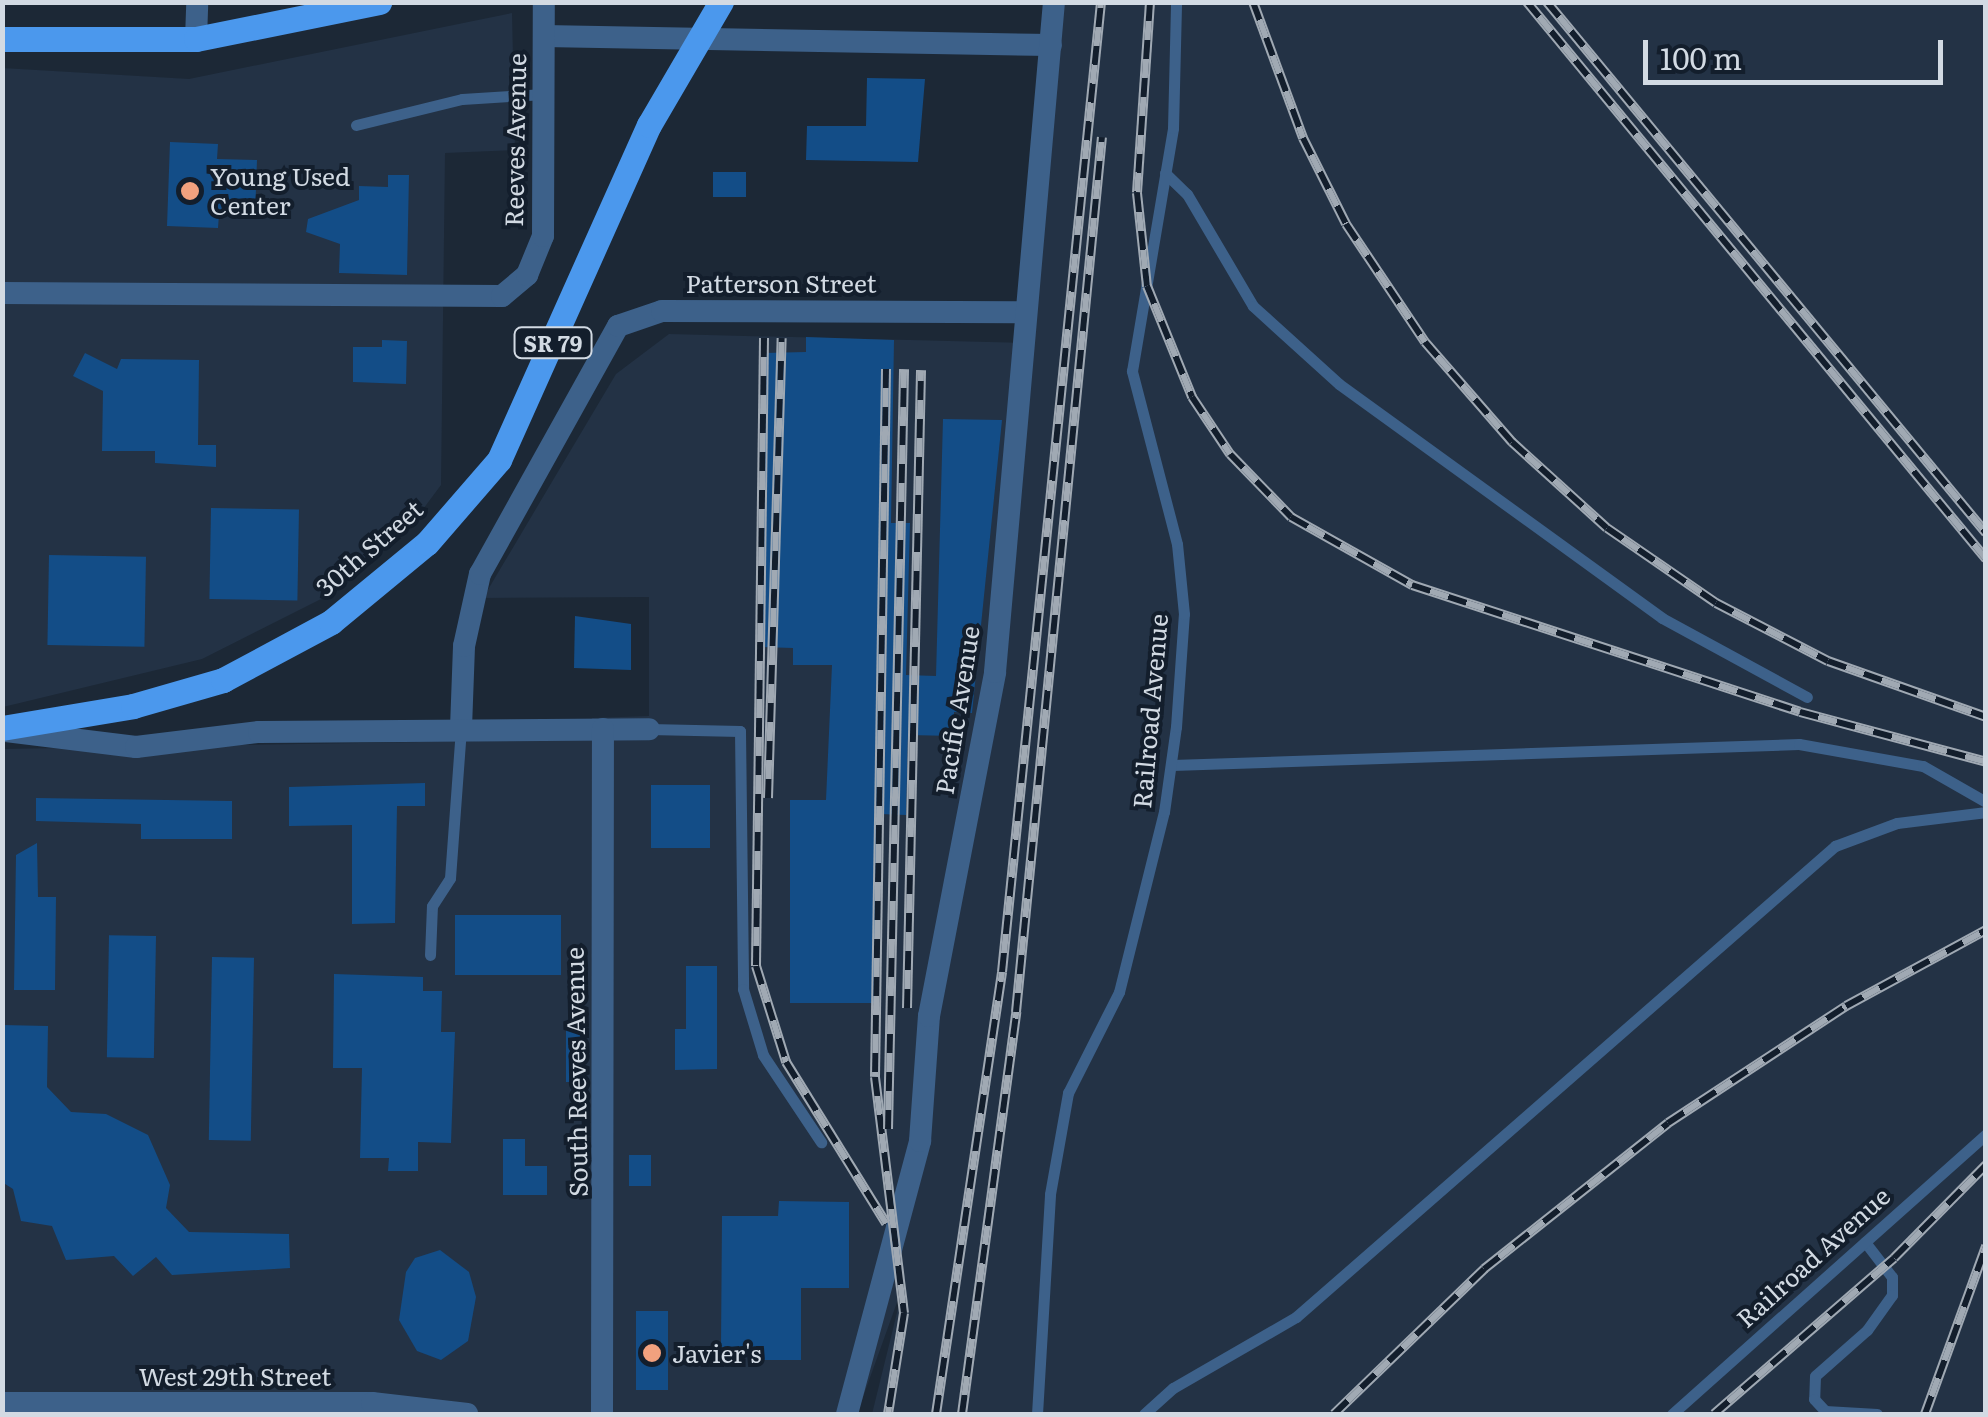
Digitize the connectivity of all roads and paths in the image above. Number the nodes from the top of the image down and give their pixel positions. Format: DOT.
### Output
graph roads {
  1 [pos="196,2"];
  2 [pos="379,2"];
  3 [pos="544,2"];
  4 [pos="721,2"];
  5 [pos="1054,2"];
  6 [pos="1176,2"];
  7 [pos="544,36"];
  8 [pos="2,39"];
  9 [pos="196,39"];
  10 [pos="1051,45"];
  11 [pos="544,94"];
  12 [pos="356,125"];
  13 [pos="1165,173"];
  14 [pos="2,293"];
  15 [pos="1026,312"];
  16 [pos="1807,697"];
  17 [pos="461,728"];
  18 [pos="603,728"];
  19 [pos="648,729"];
  20 [pos="2,730"];
  21 [pos="1172,765"];
  22 [pos="1986,802"];
  23 [pos="1986,812"];
  24 [pos="430,955"];
  25 [pos="1986,1134"];
  26 [pos="821,1142"];
  27 [pos="1864,1242"];
  28 [pos="2,1404"];
  29 [pos="387,1410"];
  30 [pos="467,1414"];
  31 [pos="602,1414"];
  32 [pos="847,1414"];
  33 [pos="1038,1414"];
  34 [pos="1144,1414"];
  35 [pos="1672,1414"];
  36 [pos="1877,1414"];
  1 -- 9 [label="street"];
  2 -- 9 [label="main road"];
  3 -- 7 [label="street, Reeves Avenue"];
  4 -- 20 [label="main road, 30th Street / SR 79, bridge"];
  5 -- 10 [label="street, Pacific Avenue"];
  6 -- 13 [label="lane, Railroad Avenue"];
  7 -- 10 [label="street"];
  7 -- 11 [label="street, Reeves Avenue"];
  8 -- 9 [label="main road"];
  10 -- 15 [label="street, Pacific Avenue"];
  11 -- 12 [label="lane"];
  11 -- 14 [label="street, Reeves Avenue"];
  13 -- 16 [label="lane"];
  13 -- 21 [label="lane, Railroad Avenue"];
  15 -- 17 [label="street, Patterson Street"];
  15 -- 32 [label="street, Pacific Avenue"];
  17 -- 18 [label="street, 30th Street"];
  17 -- 20 [label="street, 30th Street"];
  17 -- 24 [label="lane"];
  18 -- 19 [label="street, 30th Street"];
  18 -- 31 [label="street, South Reeves Avenue"];
  19 -- 26 [label="lane"];
  21 -- 22 [label="lane"];
  21 -- 33 [label="lane, Railroad Avenue"];
  23 -- 34 [label="lane"];
  25 -- 27 [label="lane, Railroad Avenue"];
  27 -- 35 [label="lane, Railroad Avenue"];
  27 -- 36 [label="lane"];
  28 -- 29 [label="street, West 29th Street"];
  29 -- 30 [label="street, West 29th Street"];
}
